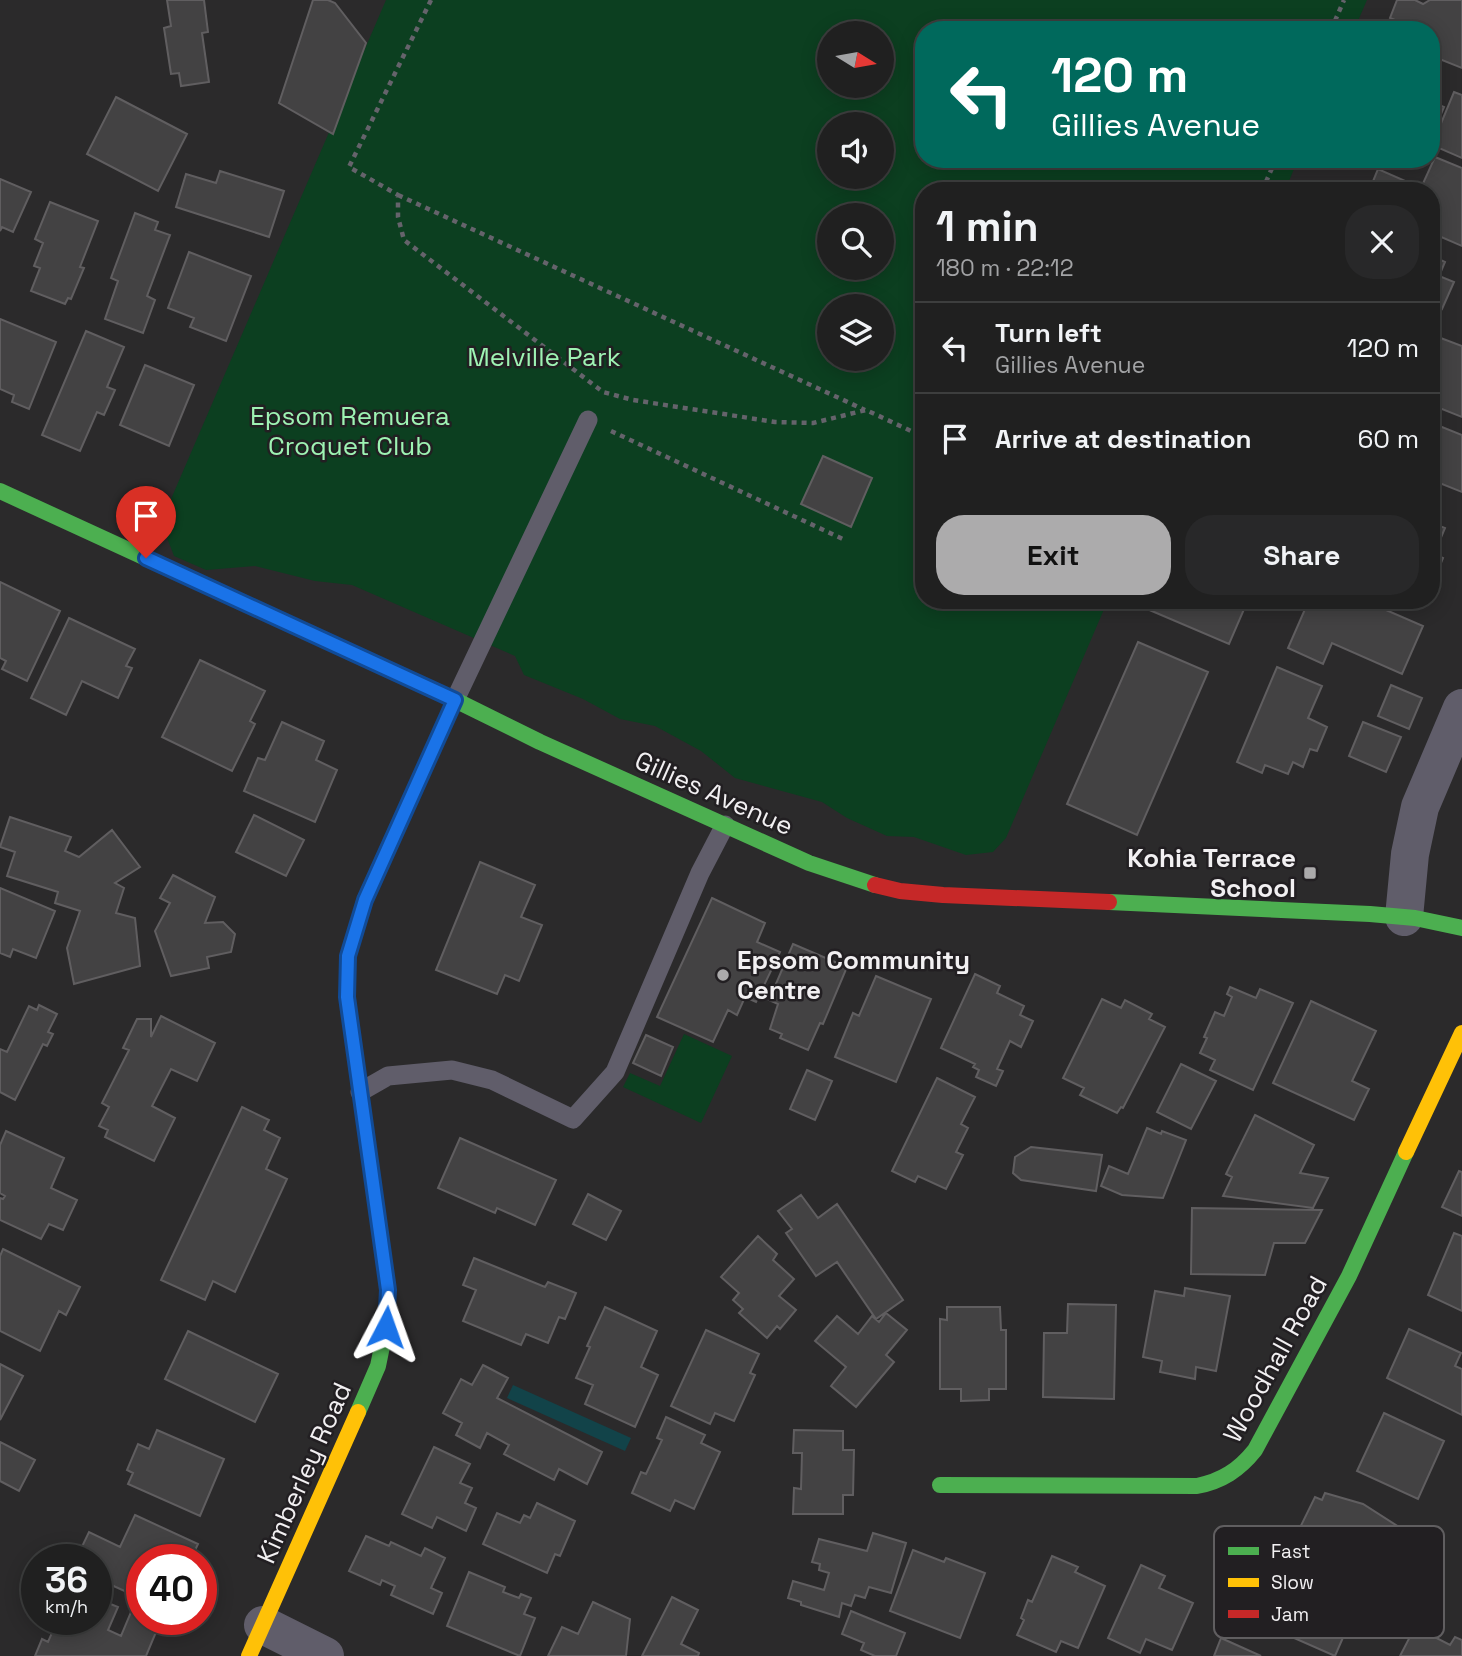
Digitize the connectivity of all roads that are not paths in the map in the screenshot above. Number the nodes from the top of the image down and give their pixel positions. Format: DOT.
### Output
graph roads {
  1 [pos="588,420"];
  2 [pos="0,491"];
  3 [pos="455,700"];
  4 [pos="1462,708"];
  5 [pos="725,825"];
  6 [pos="1404,917"];
  7 [pos="1462,928"];
  8 [pos="1462,1033"];
  9 [pos="360,1092"];
  10 [pos="940,1485"];
  11 [pos="256,1640"];
  12 [pos="325,1656"];
  1 -- 3 [label="lane"];
  2 -- 3 [label="street, Gillies Avenue"];
  3 -- 5 [label="street, Gillies Avenue"];
  3 -- 9 [label="street, Kimberley Road"];
  4 -- 6 [label="street"];
  5 -- 6 [label="street, Gillies Avenue"];
  5 -- 9 [label="lane"];
  6 -- 7 [label="street, Gillies Avenue"];
  8 -- 10 [label="street, Woodhall Road"];
  9 -- 11 [label="street, Kimberley Road"];
  11 -- 12 [label="street"];
}
